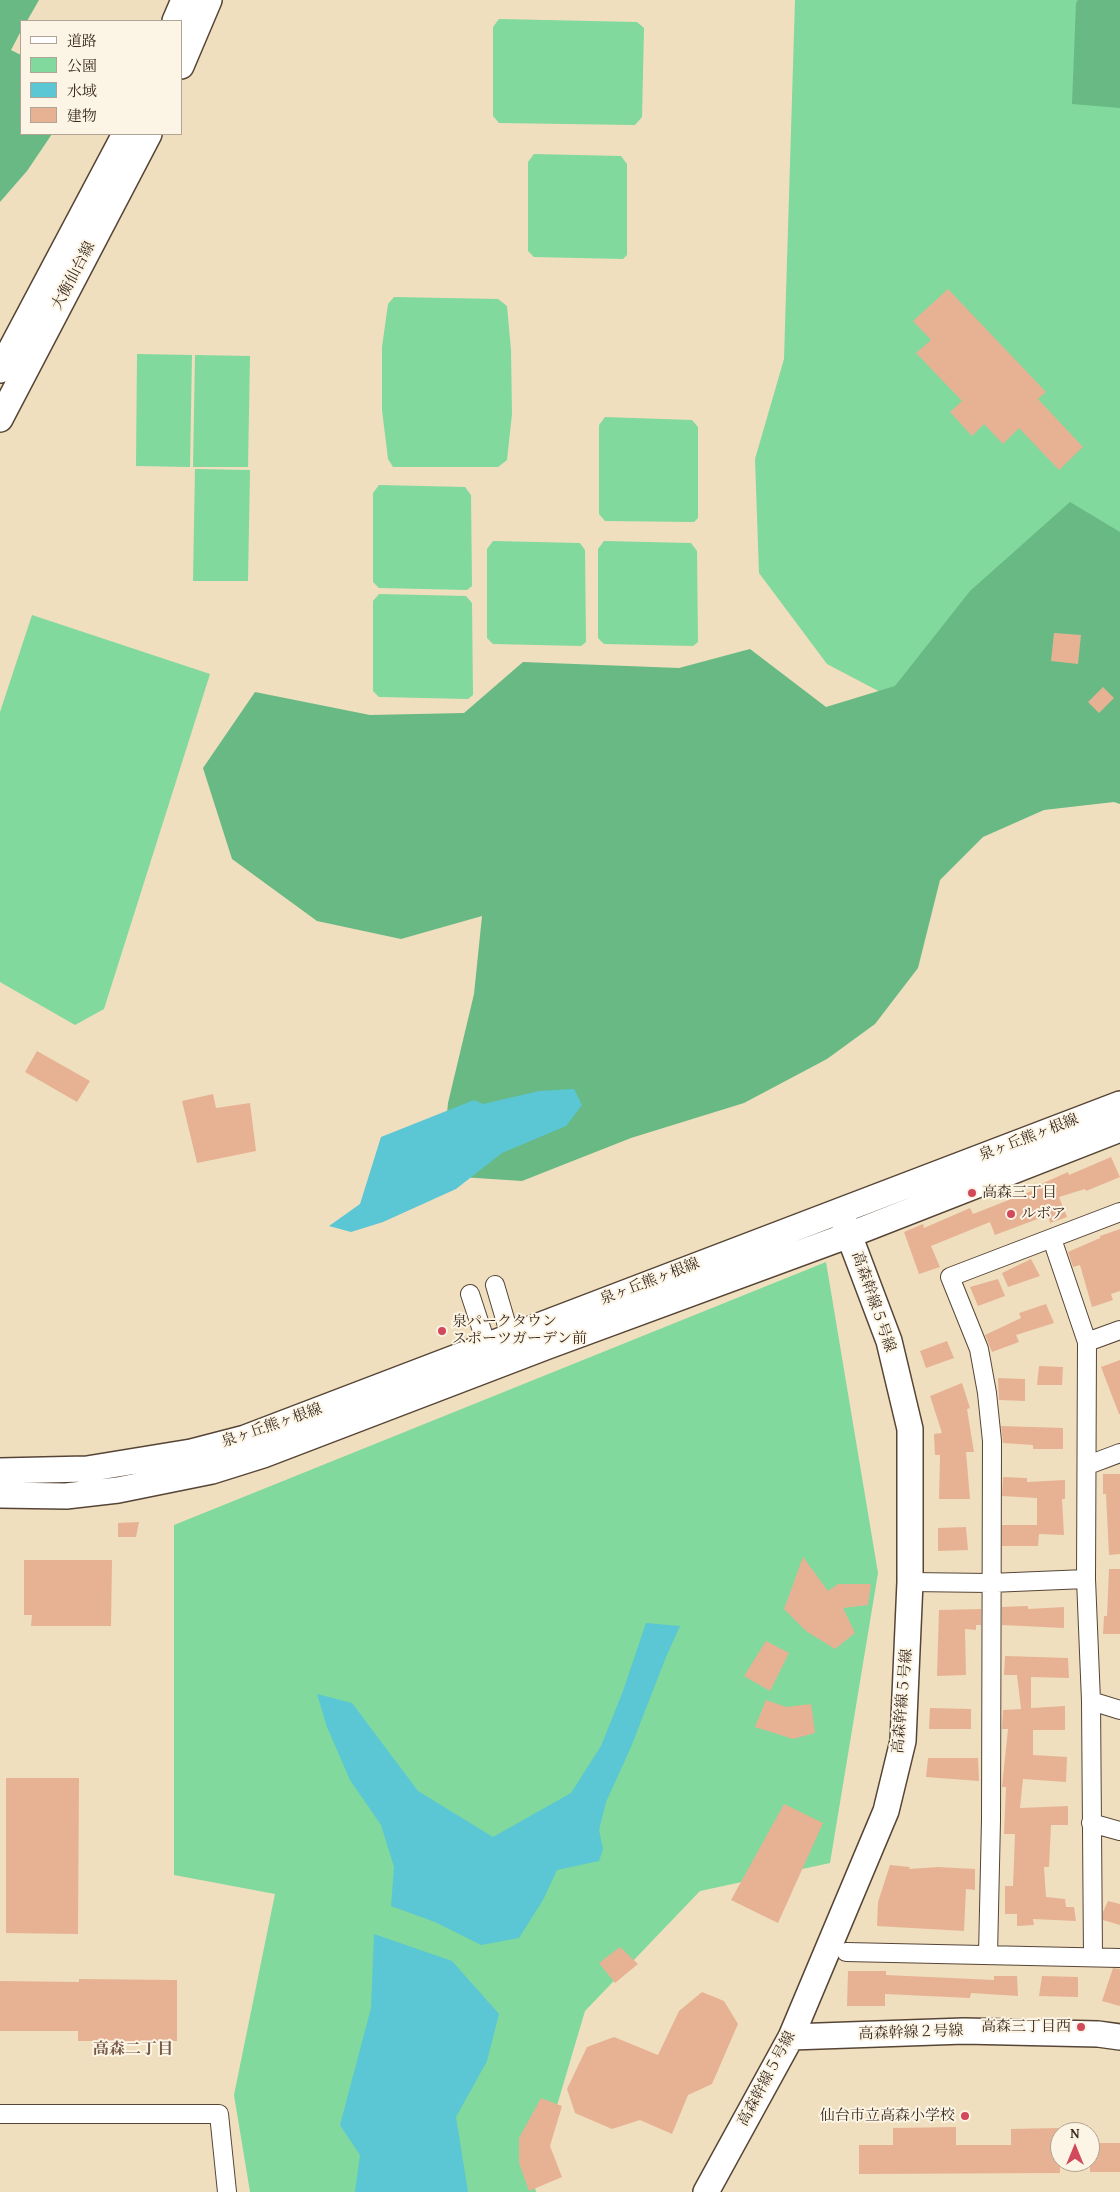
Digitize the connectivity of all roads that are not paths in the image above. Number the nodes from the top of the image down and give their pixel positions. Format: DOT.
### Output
graph roads {
  1 [pos="184,0"];
  2 [pos="209,0"];
  3 [pos="175,20"];
  4 [pos="182,64"];
  5 [pos="124,135"];
  6 [pos="148,135"];
  7 [pos="0,370"];
  8 [pos="0,420"];
  9 [pos="1120,1104"];
  10 [pos="1120,1129"];
  11 [pos="839,1210"];
  12 [pos="1120,1212"];
  13 [pos="849,1235"];
  14 [pos="1052,1239"];
  15 [pos="495,1285"];
  16 [pos="470,1294"];
  17 [pos="1120,1330"];
  18 [pos="510,1336"];
  19 [pos="1087,1342"];
  20 [pos="490,1356"];
  21 [pos="1120,1453"];
  22 [pos="1088,1465"];
  23 [pos="0,1471"];
  24 [pos="0,1495"];
  25 [pos="1086,1579"];
  26 [pos="910,1582"];
  27 [pos="990,1584"];
  28 [pos="1091,1701"];
  29 [pos="1120,1710"];
  30 [pos="1092,1823"];
  31 [pos="1120,1830"];
  32 [pos="846,1952"];
  33 [pos="988,1955"];
  34 [pos="1093,1957"];
  35 [pos="1120,1958"];
  36 [pos="791,2037"];
  37 [pos="1120,2037"];
  38 [pos="0,2114"];
  39 [pos="227,2192"];
  40 [pos="706,2192"];
  1 -- 3 [label="main road"];
  2 -- 4 [label="main road"];
  5 -- 7 [label="main road, 大衡仙台線"];
  6 -- 8 [label="main road, 大衡仙台線"];
  9 -- 11 [label="main road, 泉ヶ丘熊ヶ根線"];
  10 -- 13 [label="main road, 泉ヶ丘熊ヶ根線"];
  11 -- 13 [label="main road, 高森幹線５号線"];
  11 -- 18 [label="main road, 泉ヶ丘熊ヶ根線"];
  12 -- 14 [label="street"];
  13 -- 20 [label="main road, 泉ヶ丘熊ヶ根線"];
  13 -- 26 [label="main road, 高森幹線５号線"];
  14 -- 19 [label="street"];
  14 -- 27 [label="street"];
  15 -- 18 [label="street"];
  16 -- 20 [label="street"];
  17 -- 19 [label="street"];
  18 -- 20 [label="main road, 泉ヶ丘熊ヶ根線"];
  19 -- 22 [label="street"];
  20 -- 23 [label="main road, 泉ヶ丘熊ヶ根線"];
  20 -- 24 [label="main road, 泉ヶ丘熊ヶ根線"];
  21 -- 22 [label="street"];
  22 -- 25 [label="street"];
  25 -- 27 [label="street"];
  25 -- 28 [label="street"];
  26 -- 27 [label="street"];
  26 -- 36 [label="main road, 高森幹線５号線"];
  27 -- 33 [label="street"];
  28 -- 29 [label="street"];
  28 -- 30 [label="street"];
  30 -- 31 [label="street"];
  30 -- 34 [label="street"];
  32 -- 33 [label="street"];
  33 -- 34 [label="street"];
  34 -- 35 [label="street"];
  36 -- 37 [label="main road, 高森幹線２号線"];
  36 -- 40 [label="main road, 高森幹線５号線"];
  38 -- 39 [label="street"];
}
